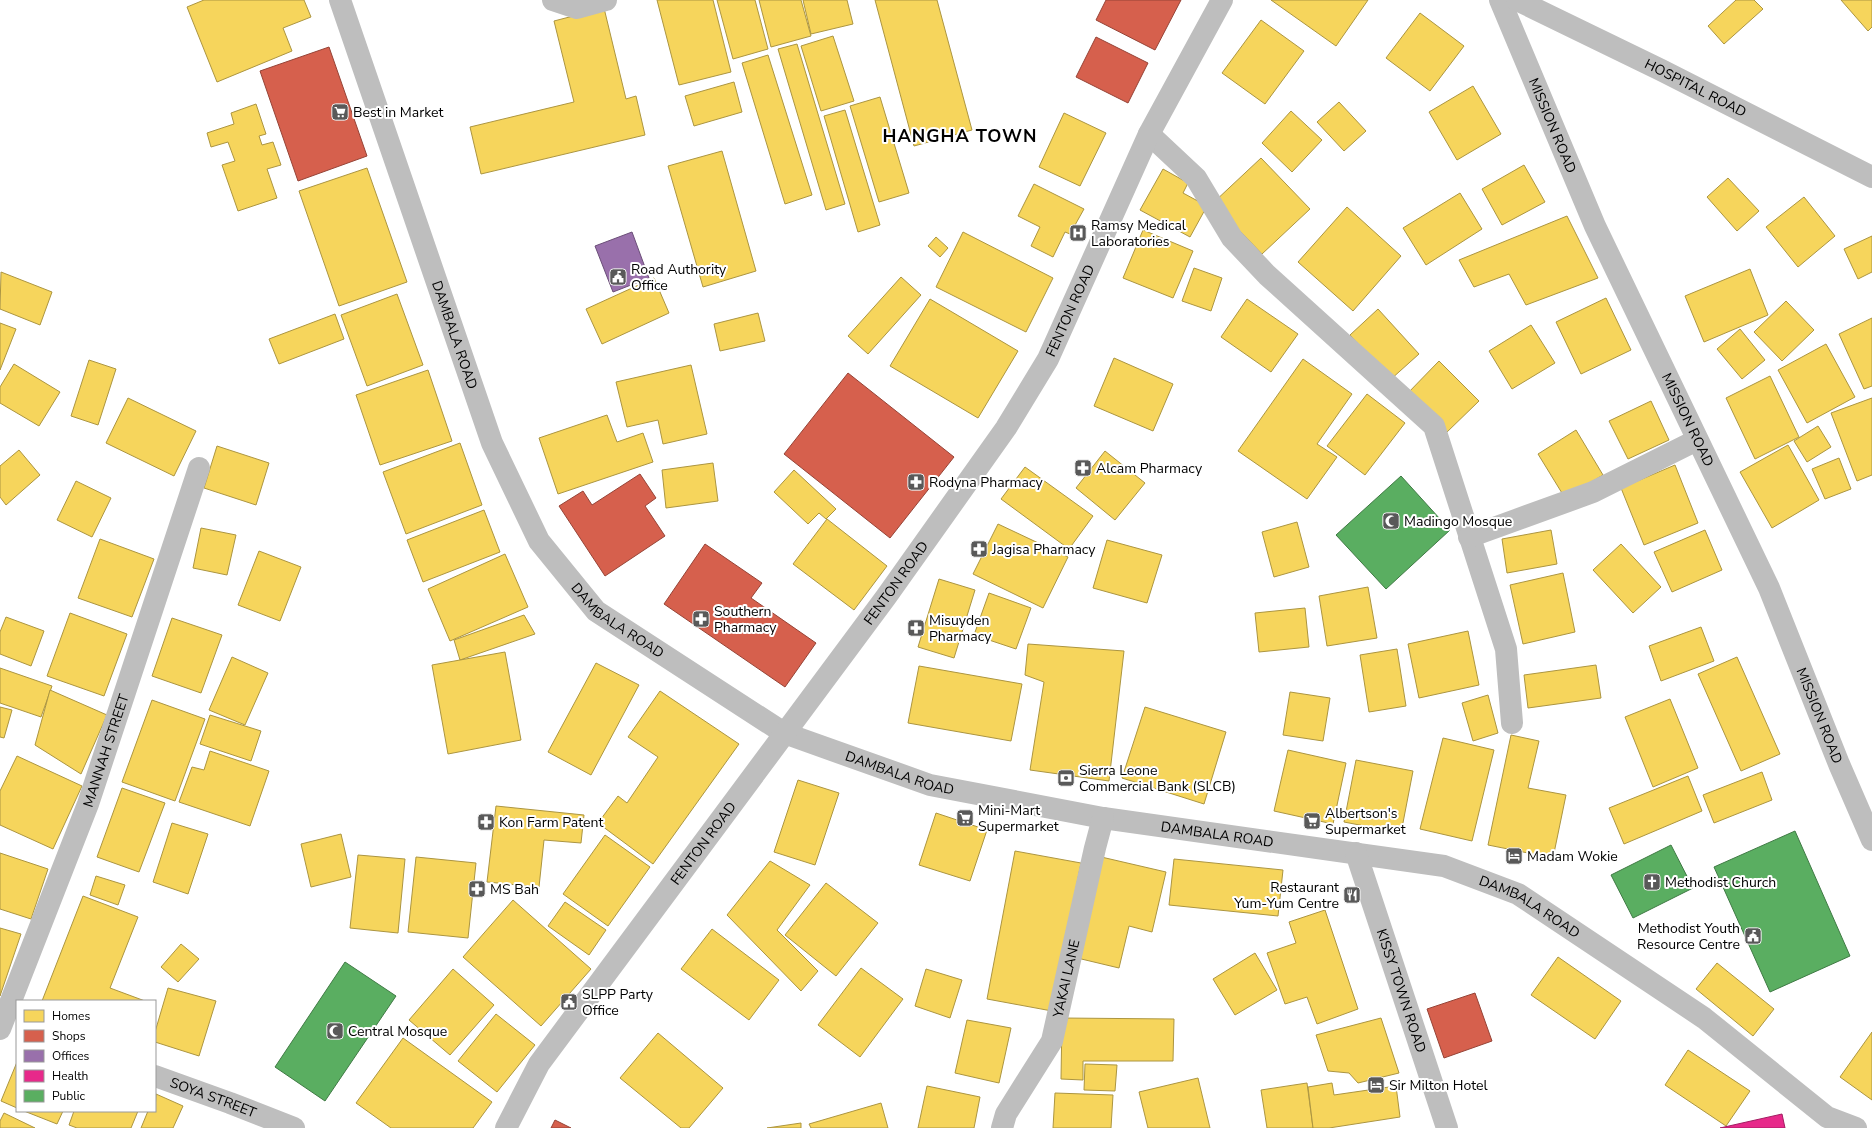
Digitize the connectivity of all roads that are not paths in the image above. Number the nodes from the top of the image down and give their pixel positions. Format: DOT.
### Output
graph roads {
  1 [pos="340,0"];
  2 [pos="553,0"];
  3 [pos="606,0"];
  4 [pos="1222,0"];
  5 [pos="1500,0"];
  6 [pos="1517,0"];
  7 [pos="1149,134"];
  8 [pos="1872,177"];
  9 [pos="1697,440"];
  10 [pos="199,468"];
  11 [pos="1470,537"];
  12 [pos="1512,723"];
  13 [pos="784,733"];
  14 [pos="1103,818"];
  15 [pos="1872,840"];
  16 [pos="1356,853"];
  17 [pos="5,1025"];
  18 [pos="156,1076"];
  19 [pos="1830,1123"];
  20 [pos="294,1128"];
  21 [pos="506,1128"];
  22 [pos="1002,1128"];
  23 [pos="1447,1128"];
  24 [pos="1856,1128"];
  1 -- 13 [label="street, DAMBALA ROAD"];
  2 -- 3 [label="street"];
  4 -- 7 [label="street, FENTON ROAD"];
  5 -- 9 [label="street, MISSION ROAD"];
  6 -- 8 [label="street, HOSPITAL ROAD"];
  7 -- 11 [label="street"];
  7 -- 13 [label="street, FENTON ROAD"];
  9 -- 11 [label="street"];
  9 -- 15 [label="street, MISSION ROAD"];
  10 -- 17 [label="street, MANNAH STREET"];
  11 -- 12 [label="street"];
  13 -- 14 [label="street, DAMBALA ROAD"];
  13 -- 21 [label="street, FENTON ROAD"];
  14 -- 16 [label="street, DAMBALA ROAD"];
  14 -- 22 [label="street, YAKAI LANE"];
  16 -- 19 [label="street, DAMBALA ROAD"];
  16 -- 23 [label="street, KISSY TOWN ROAD"];
  18 -- 20 [label="street, SOYA STREET"];
  19 -- 24 [label="street, DAMBALA ROAD"];
}
